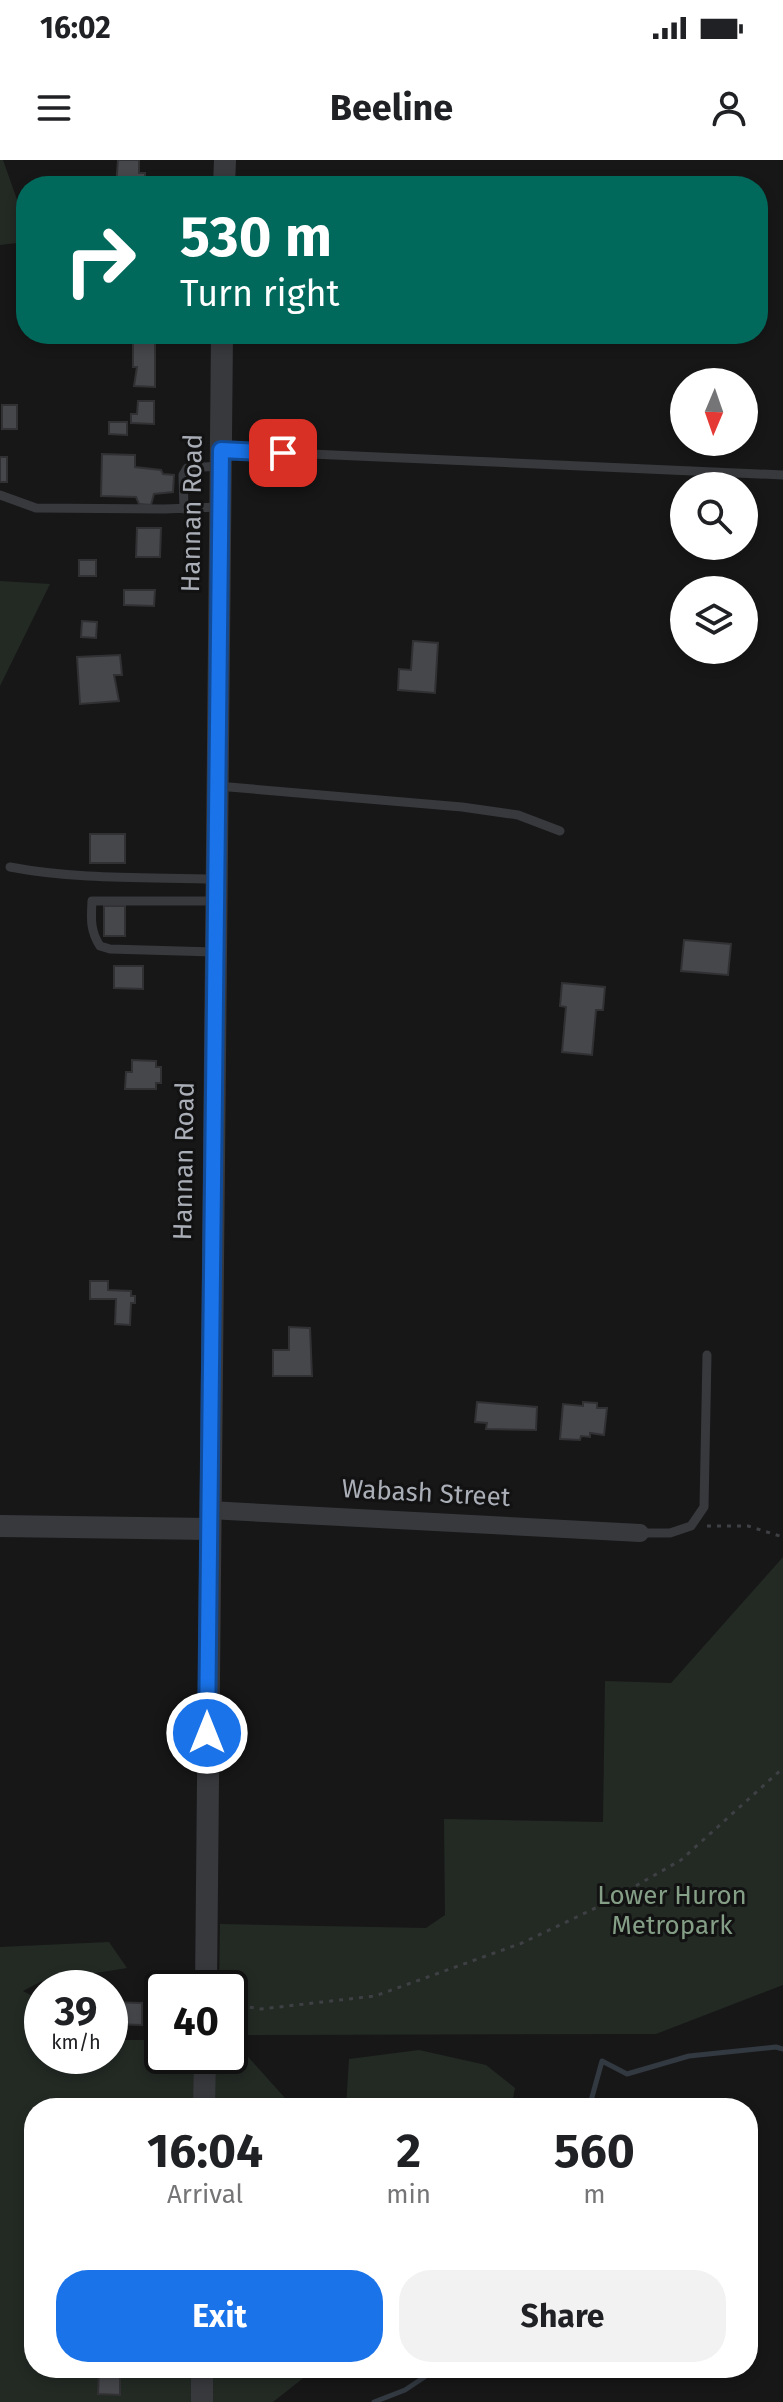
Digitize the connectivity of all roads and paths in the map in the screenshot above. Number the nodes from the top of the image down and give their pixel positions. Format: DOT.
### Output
graph roads {
  1 [pos="222,344"];
  2 [pos="221,458"];
  3 [pos="783,475"];
  4 [pos="0,495"];
  5 [pos="220,507"];
  6 [pos="184,509"];
  7 [pos="217,786"];
  8 [pos="560,831"];
  9 [pos="10,867"];
  10 [pos="216,879"];
  11 [pos="215,901"];
  12 [pos="214,952"];
  13 [pos="707,1355"];
  14 [pos="209,1519"];
  15 [pos="0,1526"];
  16 [pos="691,1526"];
  17 [pos="640,1533"];
  18 [pos="783,1537"];
  19 [pos="783,1768"];
  20 [pos="206,1970"];
  21 [pos="248,2007"];
  22 [pos="205,2074"];
  23 [pos="204,2098"];
  24 [pos="202,2378"];
  25 [pos="202,2402"];
  1 -- 2 [label="street, Hannan Road"];
  2 -- 3 [label="lane"];
  2 -- 5 [label="street, Hannan Road"];
  2 -- 6 [label="lane"];
  4 -- 6 [label="lane"];
  5 -- 6 [label="lane"];
  5 -- 7 [label="street, Hannan Road"];
  7 -- 8 [label="lane"];
  7 -- 10 [label="street, Hannan Road"];
  9 -- 10 [label="lane"];
  10 -- 11 [label="street, Hannan Road"];
  11 -- 12 [label="street, Hannan Road"];
  11 -- 12 [label="lane"];
  12 -- 14 [label="street, Hannan Road"];
  13 -- 16 [label="lane"];
  14 -- 15 [label="street, Wabash Street"];
  14 -- 17 [label="street, Wabash Street"];
  14 -- 20 [label="street, Hannan Road"];
  16 -- 17 [label="lane"];
  16 -- 18 [label="path"];
  19 -- 21 [label="path"];
  22 -- 23 [label="street"];
  24 -- 25 [label="street"];
}
